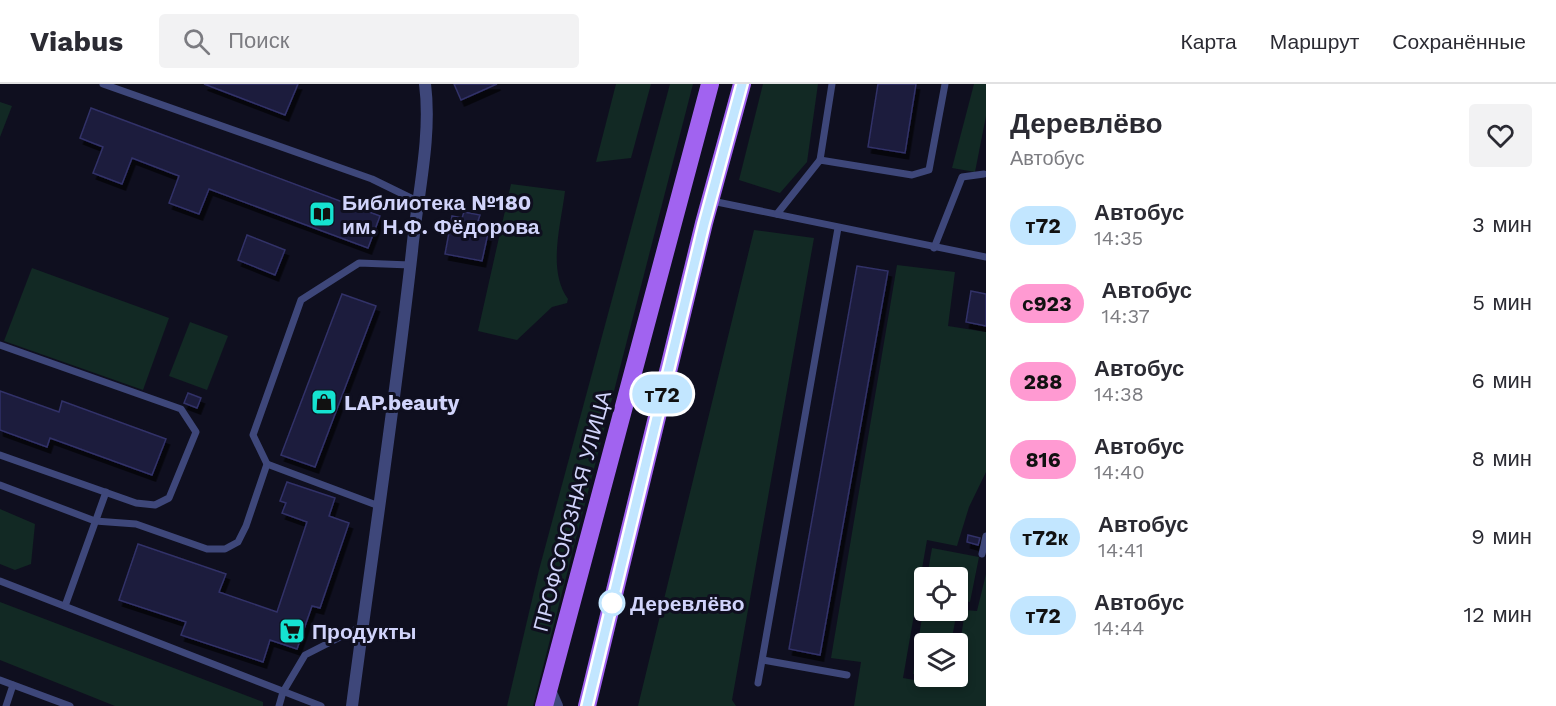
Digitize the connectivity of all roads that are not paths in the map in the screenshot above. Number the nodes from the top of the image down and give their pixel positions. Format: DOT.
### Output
graph roads {
  1 [pos="103,84"];
  2 [pos="425,84"];
  3 [pos="710,84"];
  4 [pos="742,84"];
  5 [pos="832,84"];
  6 [pos="945,84"];
  7 [pos="820,160"];
  8 [pos="984,174"];
  9 [pos="710,200"];
  10 [pos="417,201"];
  11 [pos="777,214"];
  12 [pos="838,228"];
  13 [pos="934,248"];
  14 [pos="986,257"];
  15 [pos="410,265"];
  16 [pos="0,345"];
  17 [pos="0,455"];
  18 [pos="267,464"];
  19 [pos="0,485"];
  20 [pos="106,492"];
  21 [pos="379,506"];
  22 [pos="95,521"];
  23 [pos="986,536"];
  24 [pos="982,554"];
  25 [pos="0,581"];
  26 [pos="65,606"];
  27 [pos="362,626"];
  28 [pos="763,660"];
  29 [pos="847,675"];
  30 [pos="0,680"];
  31 [pos="758,682"];
  32 [pos="13,685"];
  33 [pos="548,687"];
  34 [pos="283,692"];
  35 [pos="586,703"];
  36 [pos="6,706"];
  37 [pos="70,706"];
  38 [pos="279,706"];
  39 [pos="321,706"];
  40 [pos="352,706"];
  41 [pos="544,706"];
  42 [pos="557,706"];
  1 -- 10 [label="lane"];
  2 -- 10 [label="street"];
  3 -- 33 [label="main road, ПРОФСОЮЗНАЯ УЛИЦА"];
  4 -- 9 [label="main road"];
  5 -- 7 [label="lane"];
  6 -- 7 [label="lane"];
  7 -- 11 [label="lane"];
  8 -- 13 [label="lane"];
  9 -- 11 [label="lane"];
  9 -- 35 [label="main road"];
  10 -- 15 [label="street"];
  11 -- 12 [label="lane"];
  12 -- 13 [label="lane"];
  12 -- 28 [label="lane"];
  13 -- 14 [label="lane"];
  15 -- 18 [label="lane"];
  15 -- 21 [label="street"];
  16 -- 20 [label="lane"];
  17 -- 20 [label="lane"];
  18 -- 21 [label="lane"];
  18 -- 22 [label="lane"];
  19 -- 22 [label="lane"];
  20 -- 22 [label="lane"];
  21 -- 27 [label="street"];
  22 -- 26 [label="lane"];
  23 -- 24 [label="lane"];
  25 -- 26 [label="lane"];
  26 -- 34 [label="lane"];
  27 -- 34 [label="lane"];
  27 -- 40 [label="street"];
  28 -- 29 [label="lane"];
  28 -- 31 [label="lane"];
  30 -- 32 [label="lane"];
  32 -- 36 [label="lane"];
  32 -- 37 [label="lane"];
  33 -- 41 [label="main road, ПРОФСОЮЗНАЯ УЛИЦА"];
  33 -- 42 [label="street"];
  34 -- 38 [label="lane"];
  34 -- 39 [label="lane"];
}
